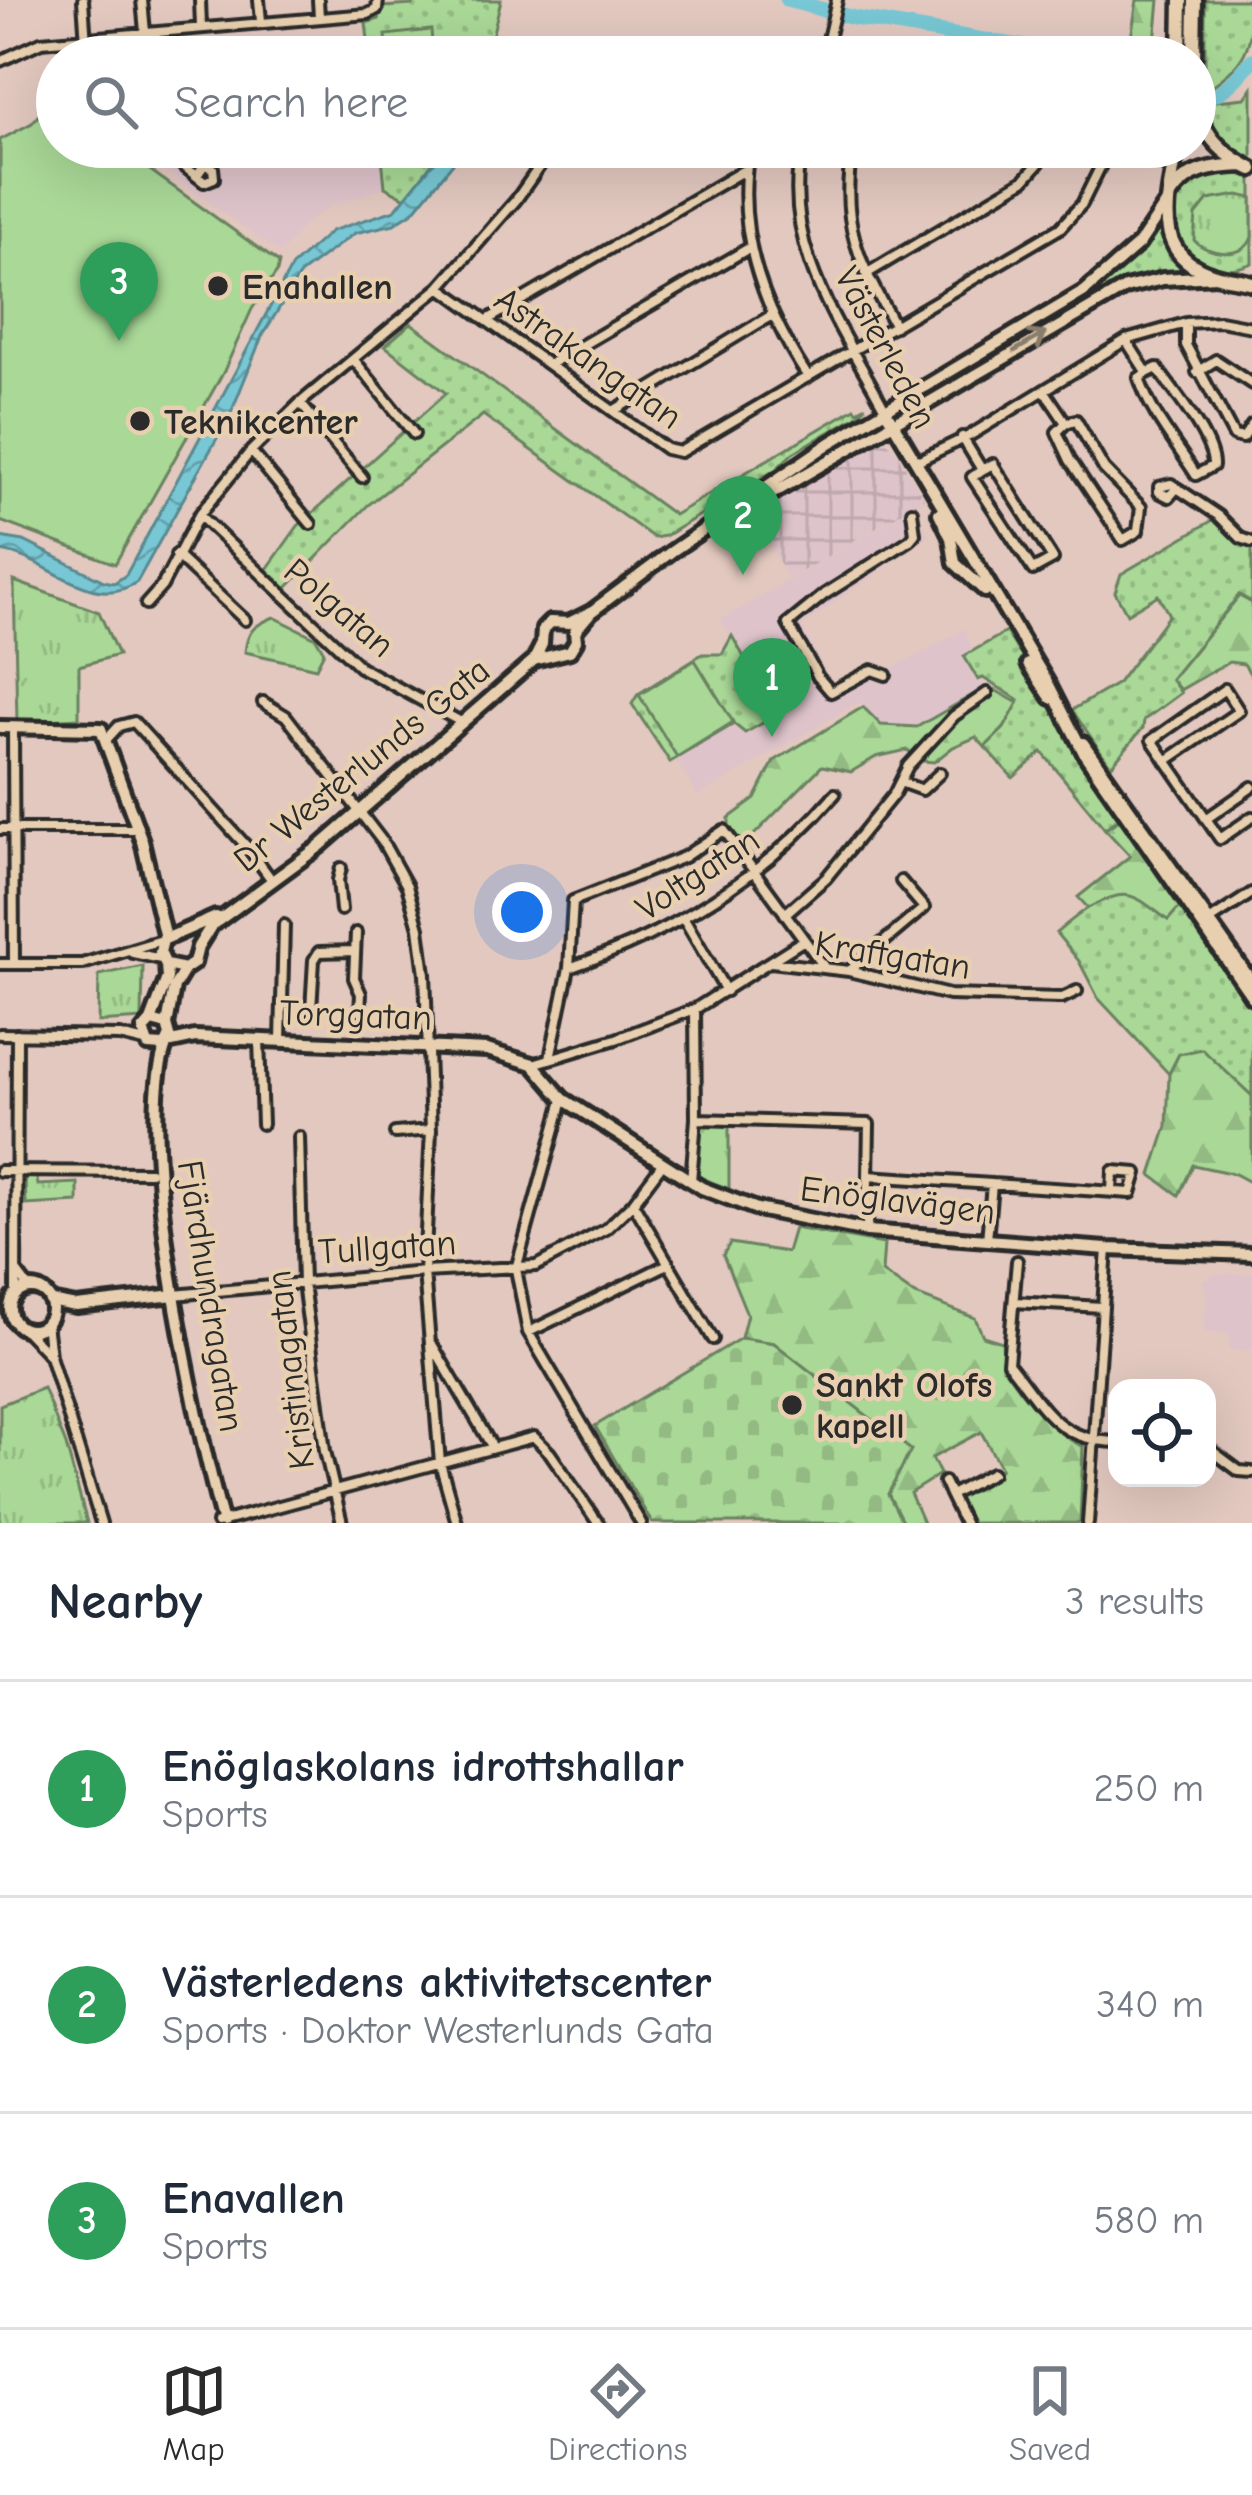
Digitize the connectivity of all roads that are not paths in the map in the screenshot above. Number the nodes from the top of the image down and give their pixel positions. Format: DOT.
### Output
graph roads {
  1 [pos="82,0"];
  2 [pos="142,0"];
  3 [pos="200,0"];
  4 [pos="259,0"];
  5 [pos="318,0"];
  6 [pos="378,0"];
  7 [pos="837,0"];
  8 [pos="1181,0"];
  9 [pos="1196,0"];
  10 [pos="320,17"];
  11 [pos="261,21"];
  12 [pos="201,27"];
  13 [pos="145,32"];
  14 [pos="86,36"];
  15 [pos="111,36"];
  16 [pos="829,36"];
  17 [pos="1180,36"];
  18 [pos="1195,36"];
  19 [pos="36,44"];
  20 [pos="1,57"];
  21 [pos="1216,145"];
  22 [pos="1248,167"];
  23 [pos="190,168"];
  24 [pos="538,168"];
  25 [pos="800,168"];
  26 [pos="851,168"];
  27 [pos="1035,168"];
  28 [pos="1100,168"];
  29 [pos="1173,168"];
  30 [pos="1207,168"];
  31 [pos="1216,168"];
  32 [pos="746,169"];
  33 [pos="198,173"];
  34 [pos="1168,200"];
  35 [pos="749,248"];
  36 [pos="1252,271"];
  37 [pos="866,274"];
  38 [pos="1223,276"];
  39 [pos="1252,283"];
  40 [pos="440,287"];
  41 [pos="772,315"];
  42 [pos="489,320"];
  43 [pos="1186,323"];
  44 [pos="895,326"];
  45 [pos="1252,327"];
  46 [pos="1126,340"];
  47 [pos="852,351"];
  48 [pos="354,360"];
  49 [pos="550,364"];
  50 [pos="1197,372"];
  51 [pos="1147,373"];
  52 [pos="808,377"];
  53 [pos="1252,384"];
  54 [pos="1044,390"];
  55 [pos="300,404"];
  56 [pos="615,410"];
  57 [pos="889,416"];
  58 [pos="1066,423"];
  59 [pos="1252,425"];
  60 [pos="414,434"];
  61 [pos="962,436"];
  62 [pos="251,451"];
  63 [pos="915,462"];
  64 [pos="982,470"];
  65 [pos="362,477"];
  66 [pos="1176,489"];
  67 [pos="936,498"];
  68 [pos="912,511"];
  69 [pos="199,515"];
  70 [pos="310,524"];
  71 [pos="1252,542"];
  72 [pos="176,555"];
  73 [pos="974,560"];
  74 [pos="965,571"];
  75 [pos="146,604"];
  76 [pos="245,620"];
  77 [pos="572,627"];
  78 [pos="547,649"];
  79 [pos="886,675"];
  80 [pos="987,693"];
  81 [pos="263,702"];
  82 [pos="1058,705"];
  83 [pos="461,722"];
  84 [pos="7,727"];
  85 [pos="106,739"];
  86 [pos="1166,761"];
  87 [pos="940,773"];
  88 [pos="900,782"];
  89 [pos="1252,787"];
  90 [pos="835,794"];
  91 [pos="358,810"];
  92 [pos="1252,817"];
  93 [pos="1206,819"];
  94 [pos="138,829"];
  95 [pos="0,830"];
  96 [pos="14,830"];
  97 [pos="341,868"];
  98 [pos="755,874"];
  99 [pos="271,879"];
  100 [pos="901,881"];
  101 [pos="1252,893"];
  102 [pos="341,910"];
  103 [pos="224,913"];
  104 [pos="784,914"];
  105 [pos="683,919"];
  106 [pos="1206,923"];
  107 [pos="284,925"];
  108 [pos="356,933"];
  109 [pos="173,936"];
  110 [pos="804,940"];
  111 [pos="198,947"];
  112 [pos="355,951"];
  113 [pos="126,952"];
  114 [pos="164,962"];
  115 [pos="771,962"];
  116 [pos="0,964"];
  117 [pos="14,964"];
  118 [pos="569,968"];
  119 [pos="825,968"];
  120 [pos="185,969"];
  121 [pos="849,970"];
  122 [pos="1252,982"];
  123 [pos="726,991"];
  124 [pos="1077,991"];
  125 [pos="1252,997"];
  126 [pos="695,1009"];
  127 [pos="311,1010"];
  128 [pos="360,1011"];
  129 [pos="149,1022"];
  130 [pos="168,1027"];
  131 [pos="0,1034"];
  132 [pos="17,1034"];
  133 [pos="120,1036"];
  134 [pos="195,1037"];
  135 [pos="259,1040"];
  136 [pos="281,1040"];
  137 [pos="146,1044"];
  138 [pos="165,1044"];
  139 [pos="425,1045"];
  140 [pos="550,1058"];
  141 [pos="533,1064"];
  142 [pos="158,1077"];
  143 [pos="563,1099"];
  144 [pos="696,1119"];
  145 [pos="262,1124"];
  146 [pos="431,1130"];
  147 [pos="395,1133"];
  148 [pos="299,1137"];
  149 [pos="663,1163"];
  150 [pos="0,1171"];
  151 [pos="19,1172"];
  152 [pos="150,1172"];
  153 [pos="868,1176"];
  154 [pos="691,1181"];
  155 [pos="992,1184"];
  156 [pos="1112,1192"];
  157 [pos="633,1203"];
  158 [pos="867,1232"];
  159 [pos="987,1240"];
  160 [pos="1107,1250"];
  161 [pos="1252,1254"];
  162 [pos="1017,1261"];
  163 [pos="668,1264"];
  164 [pos="515,1269"];
  165 [pos="16,1271"];
  166 [pos="424,1272"];
  167 [pos="303,1283"];
  168 [pos="29,1288"];
  169 [pos="174,1295"];
  170 [pos="50,1300"];
  171 [pos="1014,1302"];
  172 [pos="8,1305"];
  173 [pos="76,1306"];
  174 [pos="1102,1306"];
  175 [pos="48,1320"];
  176 [pos="26,1330"];
  177 [pos="529,1332"];
  178 [pos="713,1339"];
  179 [pos="430,1341"];
  180 [pos="50,1356"];
  181 [pos="1093,1441"];
  182 [pos="1108,1442"];
  183 [pos="493,1448"];
  184 [pos="1216,1454"];
  185 [pos="440,1463"];
  186 [pos="1252,1472"];
  187 [pos="992,1473"];
  188 [pos="944,1482"];
  189 [pos="332,1493"];
  190 [pos="951,1496"];
  191 [pos="101,1523"];
  192 [pos="221,1523"];
  193 [pos="342,1523"];
  194 [pos="457,1523"];
  195 [pos="598,1523"];
  196 [pos="641,1523"];
  197 [pos="964,1523"];
  198 [pos="1088,1523"];
  1 -- 14 [label="street"];
  2 -- 13 [label="street"];
  3 -- 12 [label="street"];
  4 -- 11 [label="street"];
  5 -- 10 [label="street"];
  6 -- 10 [label="street"];
  7 -- 16 [label="street"];
  8 -- 17 [label="main road"];
  9 -- 18 [label="main road"];
  10 -- 11 [label="street"];
  11 -- 12 [label="street"];
  12 -- 13 [label="street"];
  13 -- 15 [label="street"];
  19 -- 20 [label="street"];
  21 -- 22 [label="main road"];
  22 -- 31 [label="main road"];
  23 -- 33 [label="street"];
  24 -- 40 [label="street"];
  25 -- 47 [label="street, Västerleden"];
  26 -- 37 [label="street"];
  27 -- 37 [label="street"];
  28 -- 44 [label="street, Astrakangatan"];
  29 -- 34 [label="main road"];
  30 -- 34 [label="main road"];
  32 -- 35 [label="street"];
  32 -- 42 [label="street"];
  34 -- 38 [label="main road"];
  34 -- 57 [label="street"];
  35 -- 41 [label="street"];
  35 -- 49 [label="street"];
  36 -- 38 [label="main road"];
  37 -- 44 [label="street"];
  38 -- 39 [label="main road"];
  57 -- 38 [label="street, one-way"];
  40 -- 42 [label="street, Astrakangatan"];
  40 -- 48 [label="street"];
  41 -- 52 [label="street"];
  41 -- 56 [label="street"];
  42 -- 49 [label="street, Astrakangatan"];
  43 -- 45 [label="street"];
  43 -- 46 [label="street"];
  43 -- 50 [label="street"];
  44 -- 47 [label="street, Astrakangatan"];
  46 -- 51 [label="street"];
  46 -- 54 [label="street"];
  47 -- 52 [label="street, Astrakangatan"];
  47 -- 57 [label="street, Västerleden"];
  48 -- 55 [label="street"];
  48 -- 60 [label="street"];
  49 -- 56 [label="street, Astrakangatan"];
  50 -- 53 [label="street"];
  50 -- 59 [label="street"];
  51 -- 51 [label="street"];
  52 -- 56 [label="street, Astrakangatan"];
  54 -- 58 [label="street"];
  54 -- 61 [label="street"];
  55 -- 62 [label="street"];
  55 -- 65 [label="street"];
  57 -- 63 [label="street, Västerleden"];
  57 -- 77 [label="street, Dr Westerlunds Gata"];
  58 -- 58 [label="street"];
  61 -- 63 [label="street"];
  61 -- 64 [label="street"];
  62 -- 69 [label="street"];
  62 -- 70 [label="street"];
  63 -- 67 [label="street, Västerleden"];
  64 -- 64 [label="street"];
  66 -- 71 [label="street"];
  67 -- 73 [label="street, Västerleden"];
  67 -- 74 [label="street, Västerleden"];
  68 -- 79 [label="street"];
  69 -- 72 [label="street"];
  69 -- 83 [label="street, Polgatan"];
  72 -- 75 [label="street"];
  72 -- 76 [label="street"];
  73 -- 74 [label="street"];
  73 -- 82 [label="street, Västerleden"];
  74 -- 82 [label="street, Västerleden"];
  77 -- 78 [label="street, Dr Westerlunds Gata"];
  77 -- 78 [label="street, Dr Westerlunds Gata"];
  78 -- 83 [label="street, Dr Westerlunds Gata"];
  80 -- 88 [label="street"];
  81 -- 91 [label="street"];
  82 -- 106 [label="street, Västerleden"];
  83 -- 91 [label="street, Dr Westerlunds Gata"];
  84 -- 85 [label="street"];
  84 -- 96 [label="street"];
  85 -- 94 [label="street"];
  85 -- 99 [label="street"];
  86 -- 86 [label="street"];
  86 -- 93 [label="street"];
  87 -- 88 [label="street"];
  88 -- 104 [label="street"];
  89 -- 93 [label="street"];
  90 -- 98 [label="street, Voltgatan"];
  91 -- 99 [label="street, Dr Westerlunds Gata"];
  91 -- 139 [label="street"];
  92 -- 93 [label="street"];
  94 -- 96 [label="street"];
  94 -- 109 [label="street"];
  95 -- 96 [label="street"];
  96 -- 117 [label="street"];
  97 -- 102 [label="street"];
  98 -- 104 [label="street"];
  98 -- 105 [label="street, Voltgatan"];
  98 -- 118 [label="street"];
  99 -- 103 [label="street, Dr Westerlunds Gata"];
  100 -- 121 [label="street"];
  101 -- 106 [label="street"];
  103 -- 109 [label="street, Dr Westerlunds Gata"];
  103 -- 111 [label="street, Dr Westerlunds Gata"];
  104 -- 110 [label="street"];
  105 -- 118 [label="street, Voltgatan"];
  105 -- 123 [label="street"];
  106 -- 122 [label="street, Västerleden"];
  106 -- 125 [label="street, Västerleden"];
  107 -- 136 [label="street"];
  108 -- 112 [label="street"];
  109 -- 111 [label="street"];
  109 -- 113 [label="street"];
  109 -- 114 [label="street"];
  110 -- 115 [label="street, Kraftgatan"];
  110 -- 119 [label="street"];
  111 -- 120 [label="street, Dr Westerlunds Gata"];
  112 -- 127 [label="street"];
  112 -- 128 [label="street"];
  113 -- 114 [label="street"];
  113 -- 117 [label="street"];
  114 -- 120 [label="street"];
  114 -- 129 [label="street"];
  115 -- 119 [label="street, Kraftgatan"];
  115 -- 123 [label="street, Kraftgatan"];
  116 -- 117 [label="street"];
  118 -- 140 [label="street"];
  119 -- 121 [label="street, Kraftgatan"];
  120 -- 130 [label="street"];
  121 -- 124 [label="street, Kraftgatan"];
  123 -- 126 [label="street, Kraftgatan"];
  126 -- 140 [label="street, Kraftgatan"];
  126 -- 144 [label="street"];
  129 -- 130 [label="street, Torggatan"];
  129 -- 133 [label="street"];
  129 -- 137 [label="street"];
  130 -- 134 [label="street, Torggatan"];
  130 -- 138 [label="street, Fjärdhundragatan"];
  131 -- 132 [label="street"];
  132 -- 133 [label="street"];
  132 -- 151 [label="street"];
  133 -- 137 [label="street"];
  134 -- 135 [label="street, Torggatan"];
  134 -- 138 [label="street, Torggatan"];
  135 -- 136 [label="street, Torggatan"];
  135 -- 145 [label="street"];
  136 -- 139 [label="street, Torggatan"];
  137 -- 138 [label="street, Torggatan"];
  137 -- 142 [label="street, Fjärdhundragatan"];
  138 -- 142 [label="street, Fjärdhundragatan"];
  139 -- 141 [label="street, Torggatan"];
  139 -- 146 [label="street"];
  140 -- 141 [label="street, Kraftgatan"];
  141 -- 143 [label="street, Enöglavägen"];
  142 -- 169 [label="street, Fjärdhundragatan"];
  143 -- 149 [label="street, Enöglavägen"];
  143 -- 164 [label="street"];
  144 -- 153 [label="street"];
  144 -- 154 [label="street"];
  146 -- 147 [label="street"];
  146 -- 166 [label="street"];
  148 -- 167 [label="street, Kristinagatan"];
  149 -- 154 [label="street, Enöglavägen"];
  149 -- 157 [label="street, Tullgatan"];
  150 -- 151 [label="street"];
  151 -- 152 [label="street"];
  151 -- 165 [label="street"];
  153 -- 155 [label="street"];
  153 -- 158 [label="street"];
  154 -- 158 [label="street, Enöglavägen"];
  155 -- 156 [label="street"];
  155 -- 159 [label="street"];
  157 -- 163 [label="street"];
  157 -- 164 [label="street, Tullgatan"];
  158 -- 159 [label="street, Enöglavägen"];
  159 -- 160 [label="street, Enöglavägen"];
  160 -- 161 [label="street, Enöglavägen"];
  160 -- 174 [label="street"];
  162 -- 171 [label="street"];
  163 -- 177 [label="street"];
  163 -- 178 [label="street"];
  164 -- 166 [label="street, Tullgatan"];
  164 -- 177 [label="street"];
  165 -- 168 [label="street"];
  165 -- 172 [label="street"];
  166 -- 167 [label="street, Tullgatan"];
  166 -- 179 [label="street"];
  167 -- 169 [label="street, Tullgatan"];
  167 -- 189 [label="street, Kristinagatan"];
  168 -- 170 [label="street"];
  168 -- 172 [label="street"];
  169 -- 173 [label="street, Tullgatan"];
  169 -- 192 [label="street, Fjärdhundragatan"];
  170 -- 173 [label="street, Tullgatan"];
  170 -- 175 [label="street"];
  171 -- 174 [label="street"];
  171 -- 181 [label="street"];
  172 -- 176 [label="street"];
  173 -- 175 [label="street, Tullgatan"];
  174 -- 181 [label="street"];
  175 -- 176 [label="street"];
  175 -- 180 [label="street"];
  176 -- 180 [label="street"];
  177 -- 196 [label="street"];
  179 -- 183 [label="street"];
  179 -- 185 [label="street"];
  180 -- 191 [label="street"];
  181 -- 182 [label="street"];
  181 -- 198 [label="street"];
  183 -- 185 [label="street"];
  183 -- 195 [label="street"];
  184 -- 186 [label="street"];
  185 -- 189 [label="street"];
  185 -- 194 [label="street"];
  187 -- 190 [label="street"];
  188 -- 190 [label="street"];
  189 -- 192 [label="street"];
  189 -- 193 [label="street, Kristinagatan"];
  190 -- 197 [label="street"];
}
